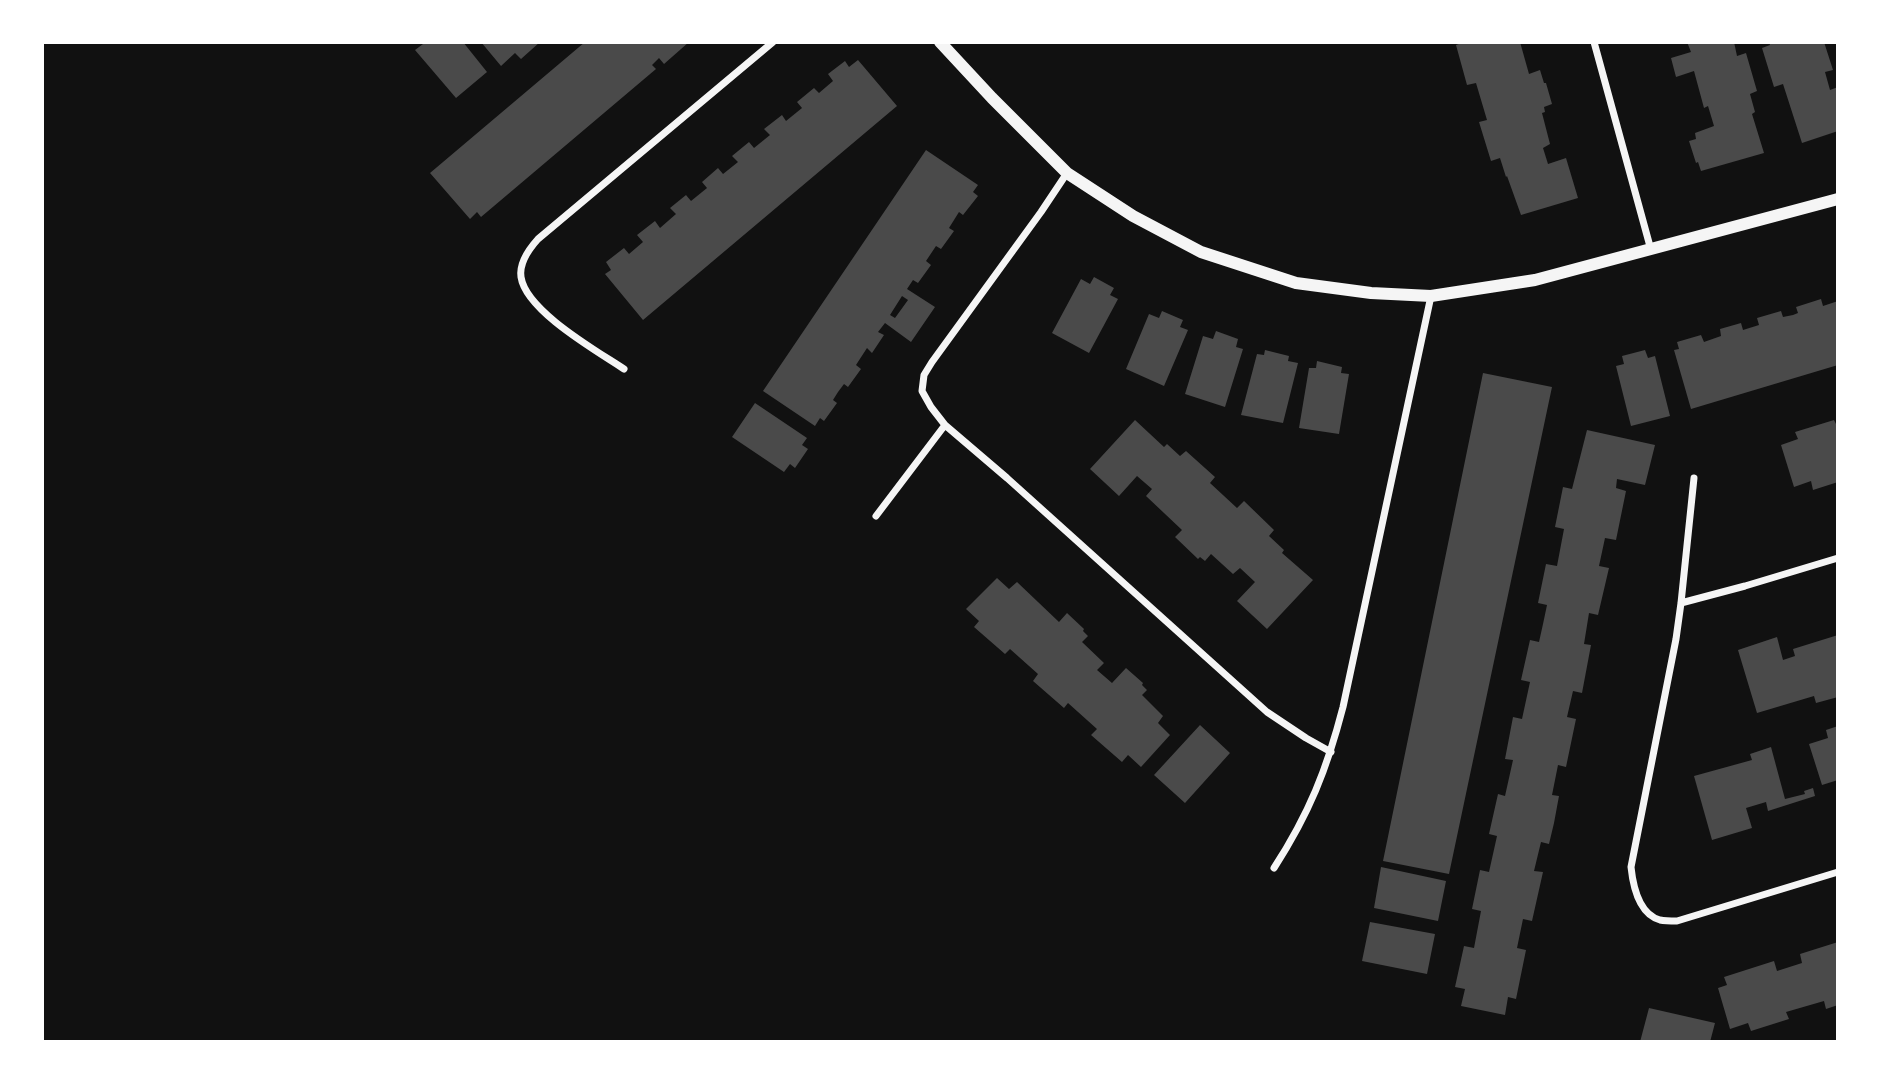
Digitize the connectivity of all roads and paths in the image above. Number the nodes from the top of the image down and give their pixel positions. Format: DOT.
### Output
graph roads {
  1 [pos="773,42"];
  2 [pos="940,42"];
  3 [pos="1594,42"];
  4 [pos="1067,173"];
  5 [pos="1838,200"];
  6 [pos="1651,250"];
  7 [pos="1430,296"];
  8 [pos="624,369"];
  9 [pos="945,425"];
  10 [pos="1694,478"];
  11 [pos="876,516"];
  12 [pos="1838,558"];
  13 [pos="1681,603"];
  14 [pos="1331,752"];
  15 [pos="1274,868"];
  16 [pos="1838,872"];
  1 -- 8 [label="street"];
  2 -- 4 [label="street"];
  3 -- 6 [label="street"];
  4 -- 7 [label="street"];
  4 -- 9 [label="street"];
  5 -- 6 [label="street"];
  6 -- 7 [label="street"];
  7 -- 14 [label="street"];
  9 -- 11 [label="street"];
  9 -- 14 [label="street"];
  10 -- 13 [label="street"];
  12 -- 13 [label="street"];
  13 -- 16 [label="street"];
  14 -- 15 [label="street"];
}
